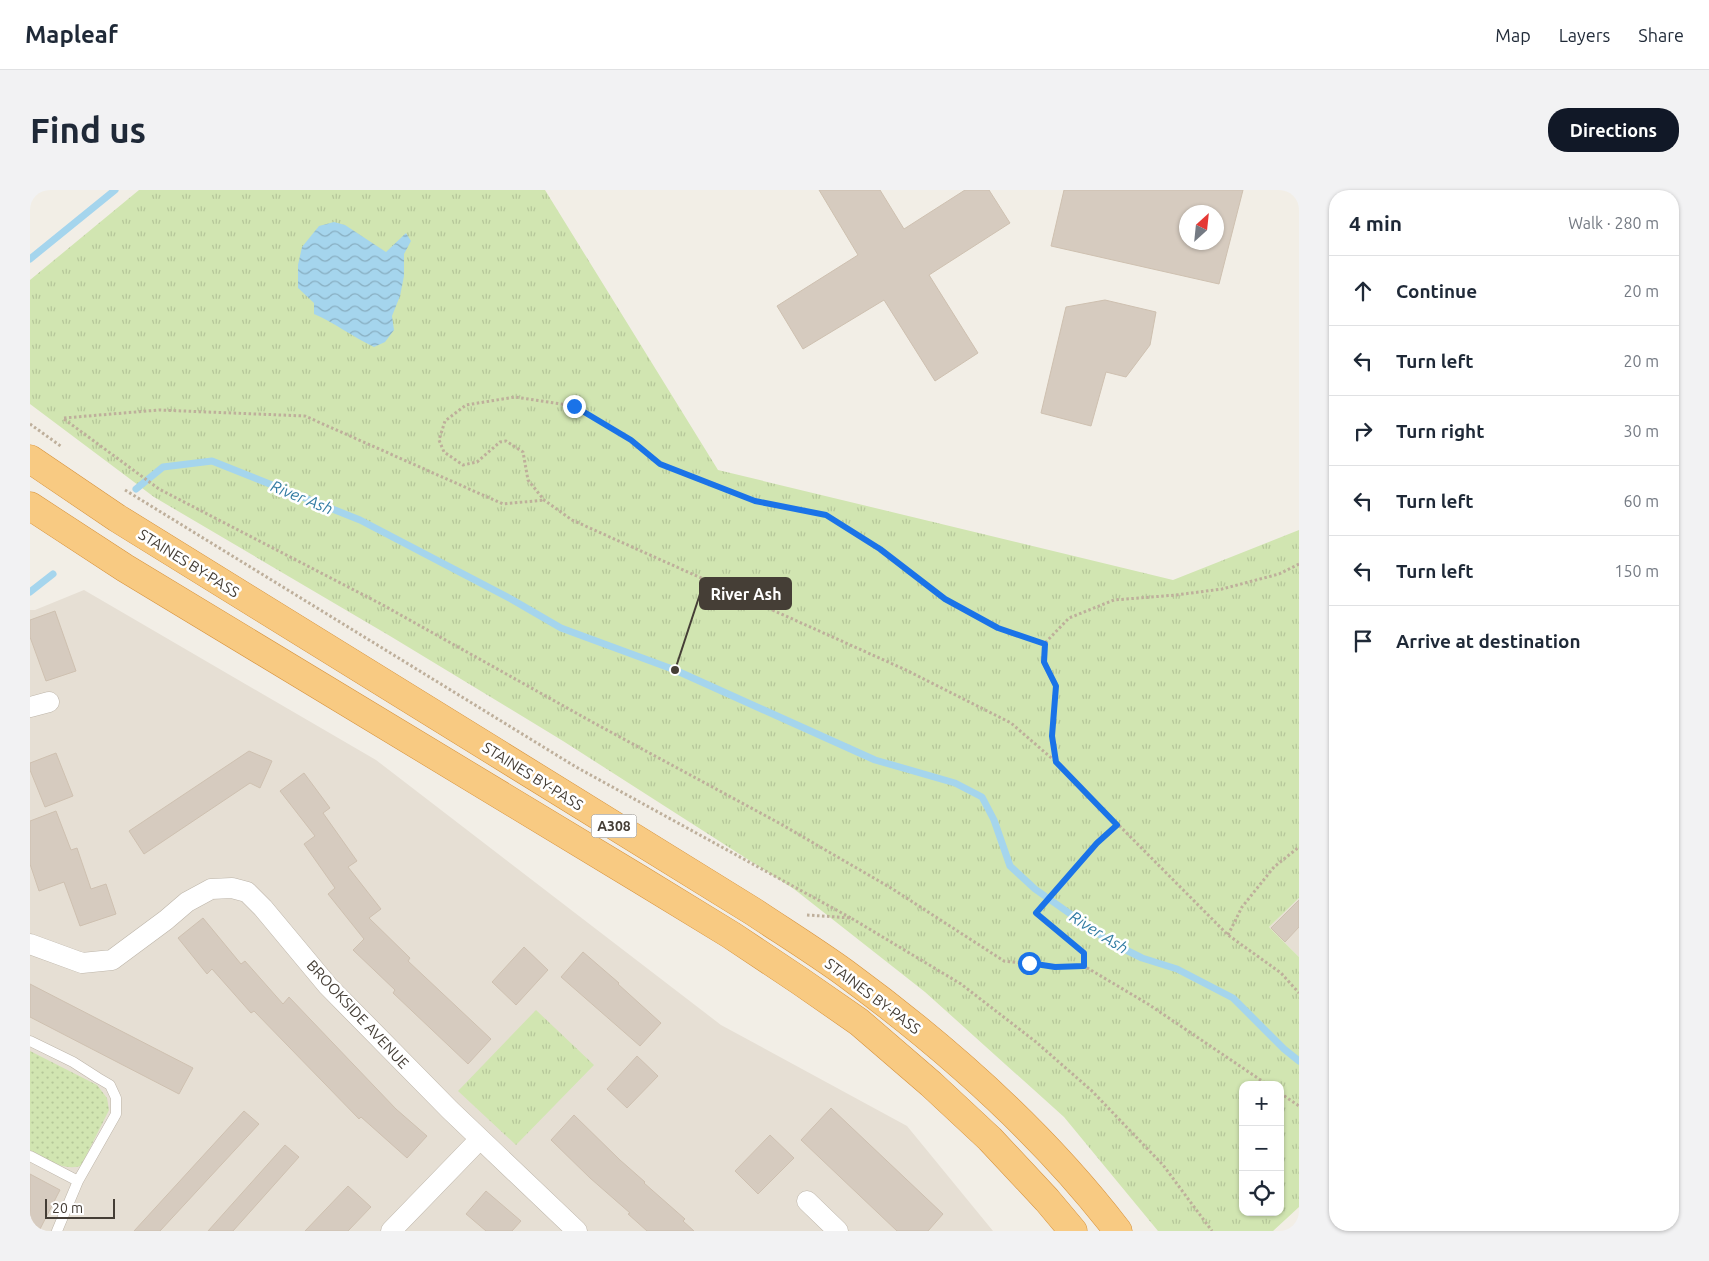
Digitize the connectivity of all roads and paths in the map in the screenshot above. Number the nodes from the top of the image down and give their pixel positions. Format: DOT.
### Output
graph roads {
  1 [pos="30,459"];
  2 [pos="123,489"];
  3 [pos="544,500"];
  4 [pos="30,506"];
  5 [pos="1299,564"];
  6 [pos="1045,644"];
  7 [pos="49,702"];
  8 [pos="30,707"];
  9 [pos="1056,762"];
  10 [pos="1117,825"];
  11 [pos="1299,848"];
  12 [pos="803,915"];
  13 [pos="851,918"];
  14 [pos="1228,935"];
  15 [pos="30,944"];
  16 [pos="1084,966"];
  17 [pos="1299,993"];
  18 [pos="30,1042"];
  19 [pos="1262,1081"];
  20 [pos="1284,1096"];
  21 [pos="1299,1106"];
  22 [pos="480,1139"];
  23 [pos="30,1156"];
  24 [pos="78,1181"];
  25 [pos="807,1201"];
  26 [pos="829,1228"];
  27 [pos="57,1231"];
  28 [pos="391,1231"];
  29 [pos="577,1231"];
  30 [pos="1073,1231"];
  31 [pos="1118,1231"];
  32 [pos="1212,1231"];
  1 -- 31 [label="highway, STAINES BY-PASS / A308"];
  2 -- 13 [label="path"];
  3 -- 6 [label="path"];
  3 -- 9 [label="path"];
  3 -- 16 [label="path"];
  4 -- 30 [label="highway, STAINES BY-PASS / A308"];
  5 -- 6 [label="path"];
  6 -- 9 [label="path"];
  7 -- 8 [label="street"];
  9 -- 10 [label="path"];
  10 -- 14 [label="path"];
  10 -- 16 [label="path"];
  11 -- 14 [label="path"];
  12 -- 13 [label="path"];
  13 -- 32 [label="path"];
  14 -- 17 [label="path"];
  15 -- 22 [label="street, BROOKSIDE AVENUE"];
  16 -- 19 [label="path"];
  18 -- 24 [label="lane"];
  20 -- 21 [label="path"];
  22 -- 28 [label="street"];
  22 -- 29 [label="street, BROOKSIDE AVENUE"];
  23 -- 24 [label="lane"];
  24 -- 27 [label="lane"];
  25 -- 26 [label="street"];
}
